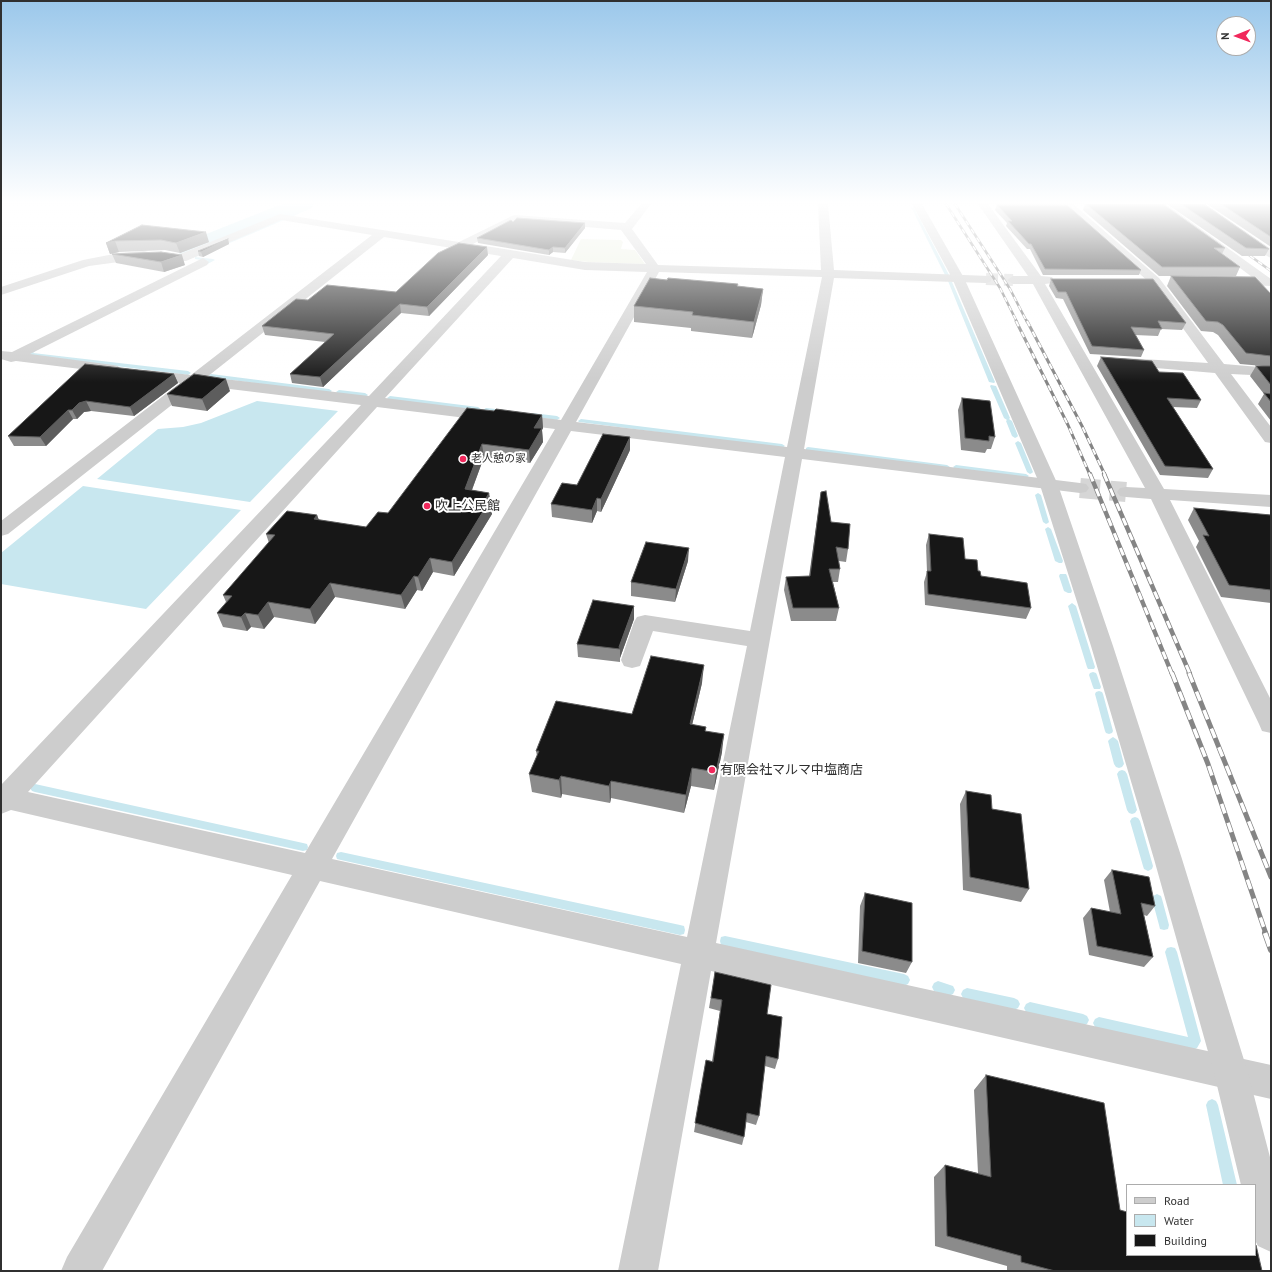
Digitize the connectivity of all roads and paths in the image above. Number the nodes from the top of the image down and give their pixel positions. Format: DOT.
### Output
graph roads {
  1 [pos="90,263"];
  2 [pos="103,263"];
  3 [pos="200,263"];
  4 [pos="343,263"];
  5 [pos="501,263"];
  6 [pos="569,263"];
  7 [pos="652,263"];
  8 [pos="826,263"];
  9 [pos="950,263"];
  10 [pos="1027,263"];
  11 [pos="1135,263"];
  12 [pos="1241,263"];
  13 [pos="652,269"];
  14 [pos="827,274"];
  15 [pos="958,278"];
  16 [pos="986,279"];
  17 [pos="1013,280"];
  18 [pos="1037,280"];
  19 [pos="1061,280"];
  20 [pos="1140,280"];
  21 [pos="1155,280"];
  22 [pos="1171,280"];
  23 [pos="1218,280"];
  24 [pos="1268,283"];
  25 [pos="1,291"];
  26 [pos="1,298"];
  27 [pos="5,359"];
  28 [pos="1112,361"];
  29 [pos="1219,368"];
  30 [pos="1271,372"];
  31 [pos="193,379"];
  32 [pos="373,402"];
  33 [pos="566,425"];
  34 [pos="1271,438"];
  35 [pos="794,454"];
  36 [pos="1049,485"];
  37 [pos="1080,488"];
  38 [pos="1126,492"];
  39 [pos="1158,494"];
  40 [pos="1271,501"];
  41 [pos="1,530"];
  42 [pos="759,640"];
  43 [pos="632,660"];
  44 [pos="1269,716"];
  45 [pos="2,799"];
  46 [pos="313,867"];
  47 [pos="699,954"];
  48 [pos="1231,1074"];
  49 [pos="1271,1082"];
  50 [pos="1271,1233"];
  51 [pos="81,1271"];
  52 [pos="638,1271"];
  1 -- 25 [label="street"];
  2 -- 26 [label="street"];
  3 -- 27 [label="street"];
  4 -- 31 [label="street"];
  5 -- 32 [label="street"];
  6 -- 13 [label="street"];
  7 -- 13 [label="street"];
  8 -- 14 [label="street"];
  9 -- 15 [label="street"];
  10 -- 18 [label="street"];
  11 -- 21 [label="street"];
  12 -- 24 [label="street"];
  13 -- 14 [label="street"];
  13 -- 33 [label="street"];
  14 -- 15 [label="street"];
  14 -- 35 [label="street"];
  15 -- 16 [label="street"];
  15 -- 36 [label="street"];
  17 -- 18 [label="street"];
  18 -- 19 [label="street"];
  18 -- 39 [label="street"];
  20 -- 21 [label="street"];
  21 -- 22 [label="street"];
  21 -- 29 [label="street"];
  23 -- 24 [label="street"];
  27 -- 31 [label="street"];
  28 -- 29 [label="street"];
  29 -- 30 [label="street"];
  29 -- 34 [label="street"];
  31 -- 32 [label="street"];
  31 -- 41 [label="street"];
  32 -- 33 [label="street"];
  32 -- 45 [label="street"];
  33 -- 35 [label="street"];
  33 -- 46 [label="street"];
  35 -- 36 [label="street"];
  35 -- 42 [label="street"];
  36 -- 37 [label="street"];
  36 -- 48 [label="street"];
  38 -- 39 [label="street"];
  39 -- 40 [label="street"];
  39 -- 44 [label="street"];
  42 -- 43 [label="street"];
  42 -- 47 [label="street"];
  45 -- 46 [label="street"];
  46 -- 47 [label="street"];
  46 -- 51 [label="street"];
  47 -- 48 [label="street"];
  47 -- 52 [label="street"];
  48 -- 49 [label="street"];
  48 -- 50 [label="street"];
}
